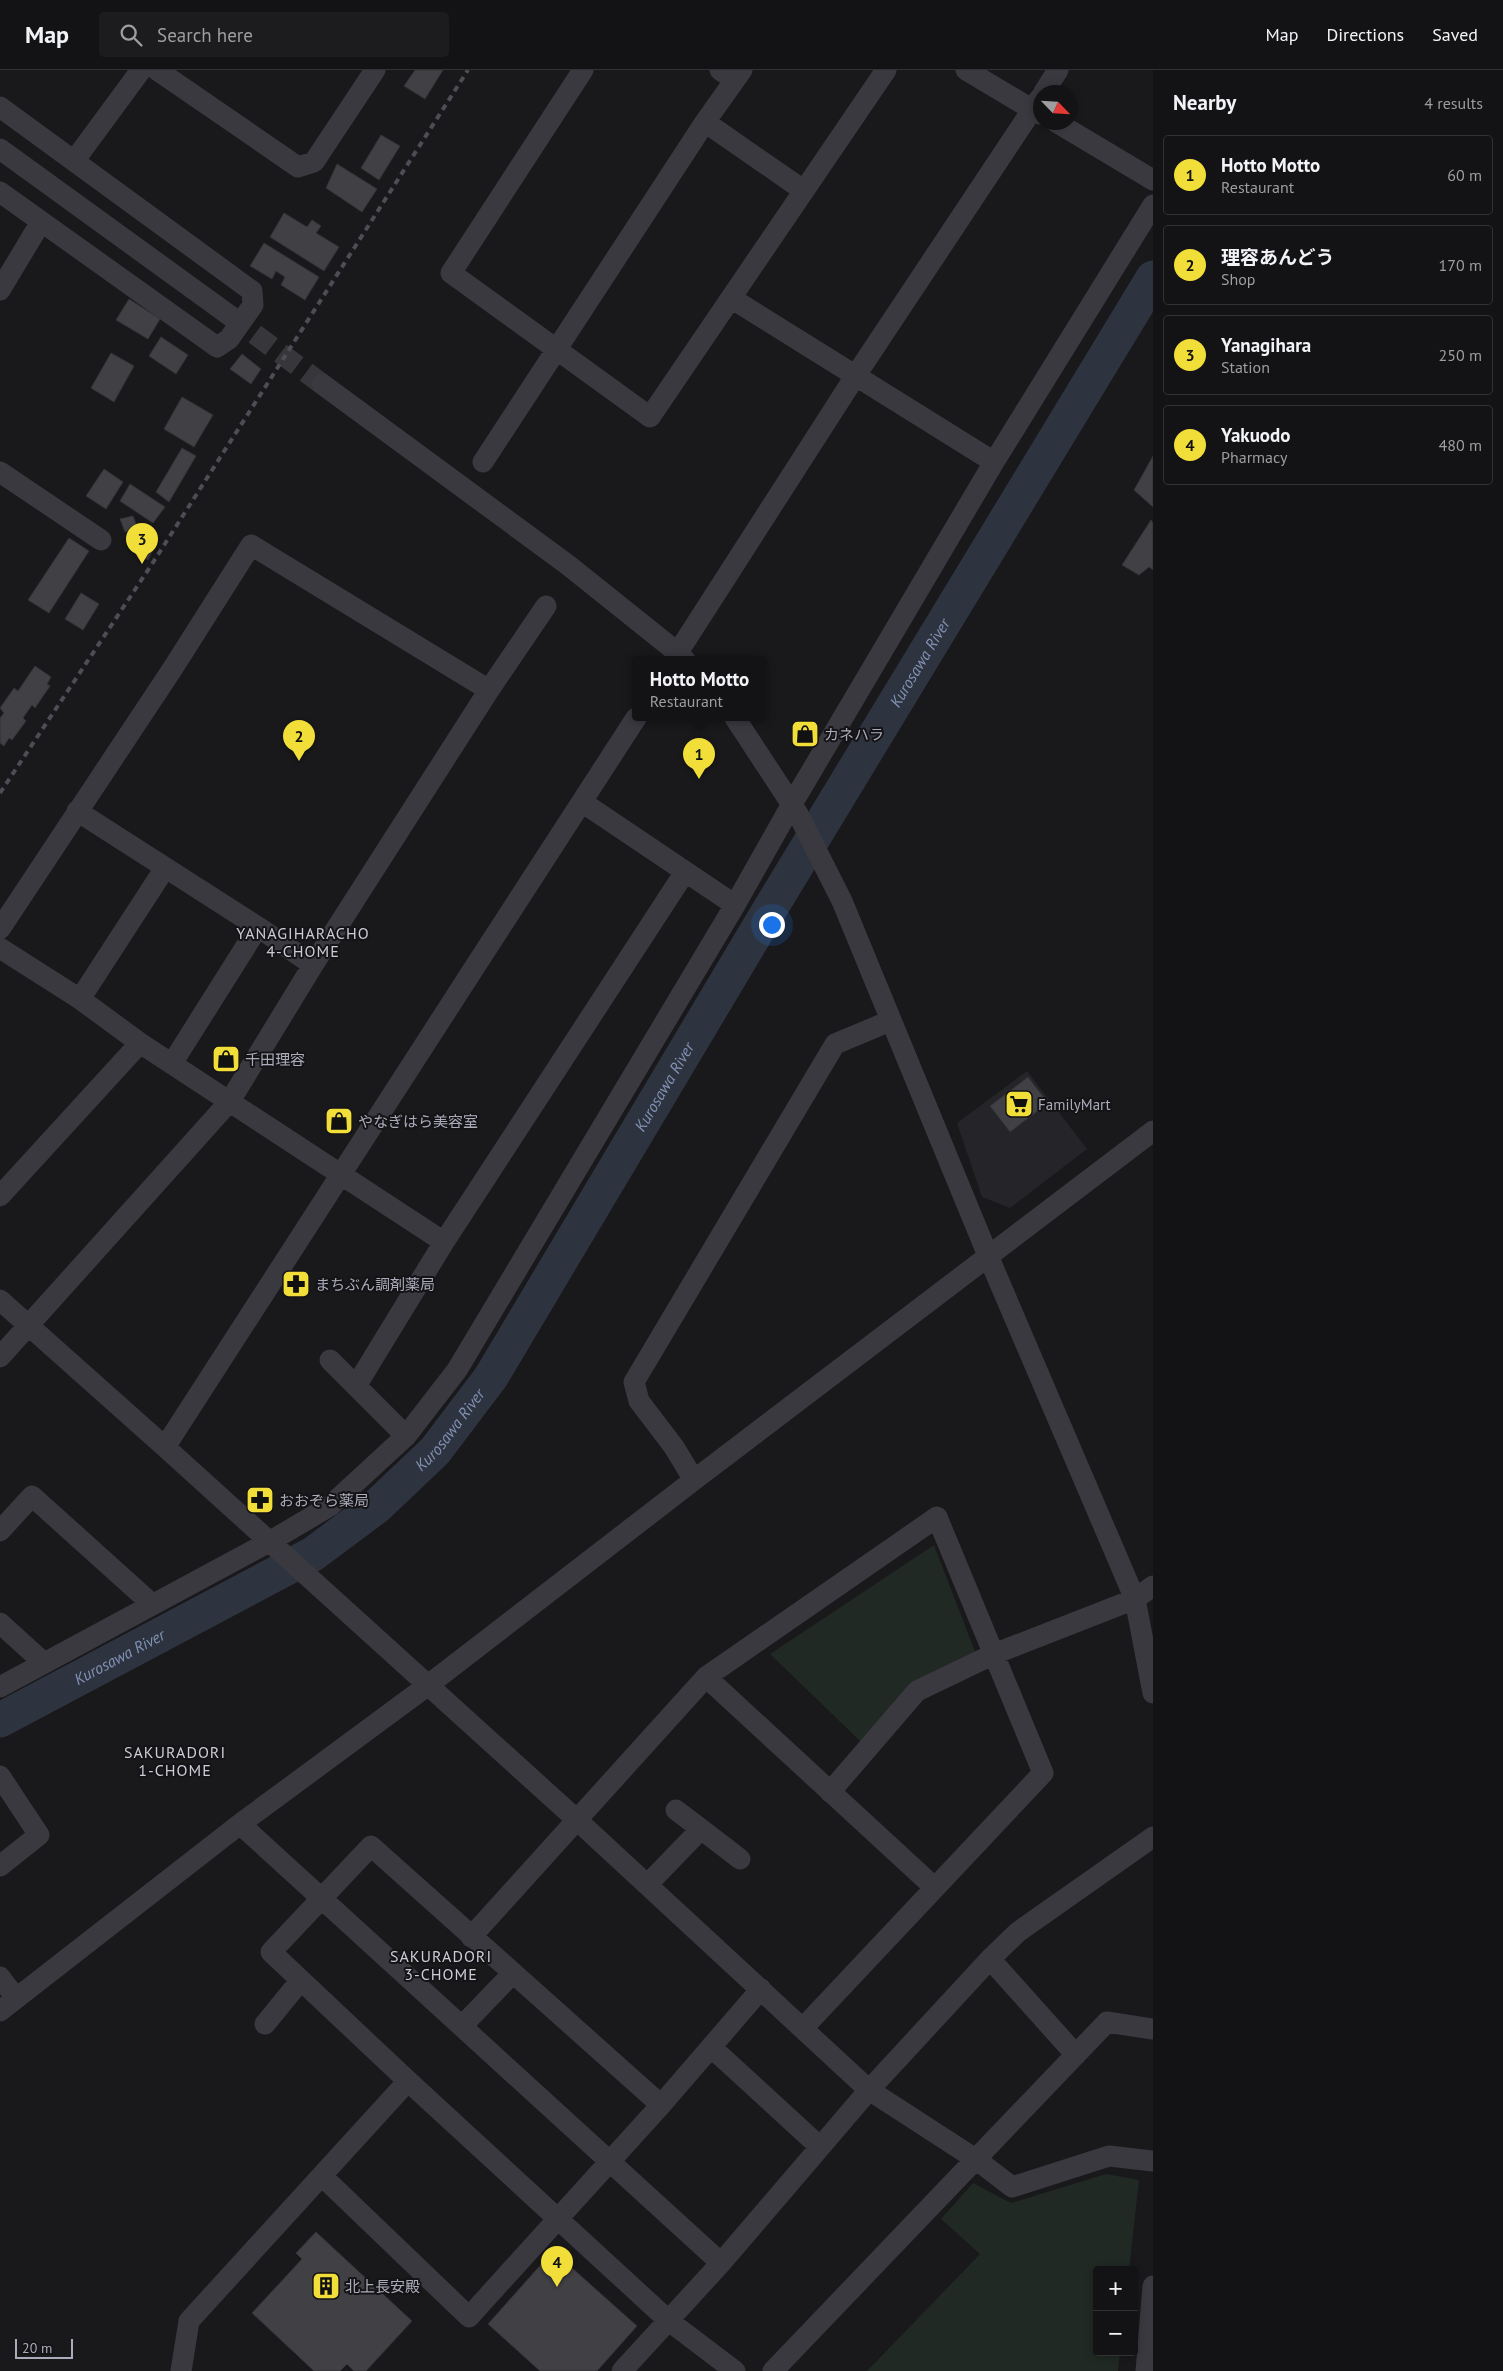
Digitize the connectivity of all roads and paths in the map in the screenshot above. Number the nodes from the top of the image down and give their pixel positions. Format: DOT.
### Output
graph roads {
  1 [pos="141,70"];
  2 [pos="157,70"];
  3 [pos="375,70"];
  4 [pos="583,70"];
  5 [pos="886,70"];
  6 [pos="966,70"];
  7 [pos="1058,70"];
  8 [pos="732,73"];
  9 [pos="1050,85"];
  10 [pos="1033,100"];
  11 [pos="0,107"];
  12 [pos="1033,113"];
  13 [pos="704,122"];
  14 [pos="1069,130"];
  15 [pos="0,149"];
  16 [pos="74,161"];
  17 [pos="1153,180"];
  18 [pos="803,190"];
  19 [pos="0,192"];
  20 [pos="1153,205"];
  21 [pos="41,222"];
  22 [pos="0,290"];
  23 [pos="731,298"];
  24 [pos="229,315"];
  25 [pos="556,349"];
  26 [pos="856,375"];
  27 [pos="322,384"];
  28 [pos="483,462"];
  29 [pos="994,462"];
  30 [pos="0,472"];
  31 [pos="101,540"];
  32 [pos="546,606"];
  33 [pos="677,656"];
  34 [pos="680,656"];
  35 [pos="489,690"];
  36 [pos="634,721"];
  37 [pos="737,721"];
  38 [pos="582,802"];
  39 [pos="795,809"];
  40 [pos="77,812"];
  41 [pos="165,868"];
  42 [pos="685,872"];
  43 [pos="735,905"];
  44 [pos="258,927"];
  45 [pos="0,929"];
  46 [pos="0,948"];
  47 [pos="313,965"];
  48 [pos="80,998"];
  49 [pos="890,1020"];
  50 [pos="140,1042"];
  51 [pos="173,1062"];
  52 [pos="230,1101"];
  53 [pos="1153,1131"];
  54 [pos="340,1173"];
  55 [pos="0,1196"];
  56 [pos="444,1242"];
  57 [pos="989,1258"];
  58 [pos="0,1300"];
  59 [pos="29,1326"];
  60 [pos="0,1357"];
  61 [pos="330,1360"];
  62 [pos="356,1386"];
  63 [pos="406,1436"];
  64 [pos="165,1447"];
  65 [pos="694,1480"];
  66 [pos="0,1531"];
  67 [pos="273,1546"];
  68 [pos="1153,1586"];
  69 [pos="1135,1599"];
  70 [pos="153,1605"];
  71 [pos="0,1623"];
  72 [pos="994,1654"];
  73 [pos="44,1662"];
  74 [pos="1150,1666"];
  75 [pos="706,1677"];
  76 [pos="427,1686"];
  77 [pos="0,1687"];
  78 [pos="1153,1694"];
  79 [pos="0,1776"];
  80 [pos="830,1792"];
  81 [pos="676,1810"];
  82 [pos="577,1820"];
  83 [pos="240,1824"];
  84 [pos="700,1829"];
  85 [pos="1153,1837"];
  86 [pos="740,1859"];
  87 [pos="0,1866"];
  88 [pos="647,1885"];
  89 [pos="935,1888"];
  90 [pos="322,1898"];
  91 [pos="471,1937"];
  92 [pos="990,1959"];
  93 [pos="513,1973"];
  94 [pos="0,1977"];
  95 [pos="301,1980"];
  96 [pos="761,1989"];
  97 [pos="8,2004"];
  98 [pos="265,2024"];
  99 [pos="462,2026"];
  100 [pos="803,2028"];
  101 [pos="1153,2029"];
  102 [pos="711,2047"];
  103 [pos="1076,2055"];
  104 [pos="408,2082"];
  105 [pos="869,2090"];
  106 [pos="661,2105"];
  107 [pos="820,2147"];
  108 [pos="609,2160"];
  109 [pos="977,2160"];
  110 [pos="1153,2161"];
  111 [pos="322,2176"];
  112 [pos="558,2219"];
  113 [pos="722,2263"];
  114 [pos="1153,2286"];
  115 [pos="669,2321"];
  116 [pos="181,2371"];
  117 [pos="622,2371"];
  118 [pos="735,2371"];
  119 [pos="773,2371"];
  120 [pos="1146,2371"];
  1 -- 16 [label="street"];
  2 -- 3 [label="street"];
  4 -- 25 [label="street"];
  5 -- 18 [label="street"];
  6 -- 10 [label="street"];
  7 -- 9 [label="street"];
  8 -- 13 [label="street"];
  11 -- 16 [label="street"];
  12 -- 26 [label="street"];
  13 -- 18 [label="street"];
  13 -- 25 [label="street"];
  14 -- 17 [label="street"];
  15 -- 24 [label="street"];
  16 -- 21 [label="street"];
  18 -- 23 [label="street"];
  19 -- 21 [label="street"];
  20 -- 29 [label="street"];
  21 -- 22 [label="street"];
  23 -- 25 [label="street"];
  23 -- 26 [label="street"];
  25 -- 28 [label="street"];
  26 -- 29 [label="street"];
  26 -- 34 [label="street"];
  27 -- 33 [label="street"];
  29 -- 39 [label="street"];
  30 -- 31 [label="street"];
  32 -- 35 [label="street"];
  35 -- 40 [label="street"];
  35 -- 47 [label="street"];
  36 -- 38 [label="street"];
  37 -- 39 [label="street"];
  38 -- 42 [label="street"];
  38 -- 54 [label="street"];
  39 -- 43 [label="street"];
  39 -- 49 [label="street"];
  40 -- 41 [label="street"];
  40 -- 45 [label="street"];
  41 -- 44 [label="street"];
  41 -- 48 [label="street"];
  42 -- 43 [label="street"];
  42 -- 56 [label="street"];
  43 -- 63 [label="street"];
  44 -- 47 [label="street"];
  44 -- 51 [label="street"];
  46 -- 48 [label="street"];
  47 -- 52 [label="street"];
  48 -- 50 [label="street"];
  49 -- 57 [label="street"];
  49 -- 65 [label="street"];
  50 -- 51 [label="street"];
  50 -- 55 [label="street"];
  51 -- 52 [label="street"];
  52 -- 54 [label="street"];
  52 -- 59 [label="street"];
  53 -- 57 [label="street"];
  54 -- 56 [label="street"];
  54 -- 64 [label="street"];
  56 -- 62 [label="street"];
  57 -- 65 [label="street"];
  57 -- 69 [label="street"];
  58 -- 59 [label="street"];
  59 -- 60 [label="street"];
  59 -- 64 [label="street"];
  61 -- 62 [label="street"];
  62 -- 63 [label="street"];
  63 -- 67 [label="street"];
  64 -- 67 [label="street"];
  65 -- 76 [label="street"];
  66 -- 70 [label="street"];
  67 -- 70 [label="street"];
  67 -- 76 [label="street"];
  68 -- 69 [label="street"];
  69 -- 72 [label="street"];
  69 -- 74 [label="street"];
  70 -- 73 [label="street"];
  71 -- 73 [label="street"];
  72 -- 75 [label="street"];
  72 -- 80 [label="street"];
  72 -- 89 [label="street"];
  73 -- 77 [label="street"];
  74 -- 78 [label="street"];
  75 -- 80 [label="street"];
  75 -- 82 [label="street"];
  76 -- 82 [label="street"];
  76 -- 83 [label="street"];
  79 -- 87 [label="street"];
  80 -- 89 [label="street"];
  81 -- 84 [label="street"];
  82 -- 88 [label="street"];
  82 -- 91 [label="street"];
  83 -- 90 [label="street"];
  83 -- 97 [label="street"];
  84 -- 86 [label="street"];
  84 -- 88 [label="street"];
  85 -- 92 [label="street"];
  88 -- 96 [label="street"];
  89 -- 100 [label="street"];
  90 -- 91 [label="street"];
  90 -- 95 [label="street"];
  90 -- 99 [label="street"];
  91 -- 93 [label="street"];
  92 -- 103 [label="street"];
  92 -- 105 [label="street"];
  93 -- 99 [label="street"];
  93 -- 106 [label="street"];
  94 -- 97 [label="street"];
  95 -- 98 [label="street"];
  95 -- 104 [label="street"];
  96 -- 100 [label="street"];
  96 -- 102 [label="street"];
  99 -- 108 [label="street"];
  100 -- 105 [label="street"];
  101 -- 103 [label="street"];
  102 -- 106 [label="street"];
  102 -- 107 [label="street"];
  103 -- 109 [label="street"];
  104 -- 111 [label="street"];
  104 -- 112 [label="street"];
  105 -- 107 [label="street"];
  105 -- 109 [label="street"];
  106 -- 108 [label="street"];
  107 -- 113 [label="street"];
  108 -- 112 [label="street"];
  108 -- 113 [label="street"];
  109 -- 110 [label="street"];
  109 -- 119 [label="street"];
  111 -- 112 [label="street"];
  111 -- 116 [label="street"];
  112 -- 115 [label="street"];
  113 -- 115 [label="street"];
  114 -- 120 [label="street"];
  115 -- 117 [label="street"];
  115 -- 118 [label="street"];
}
